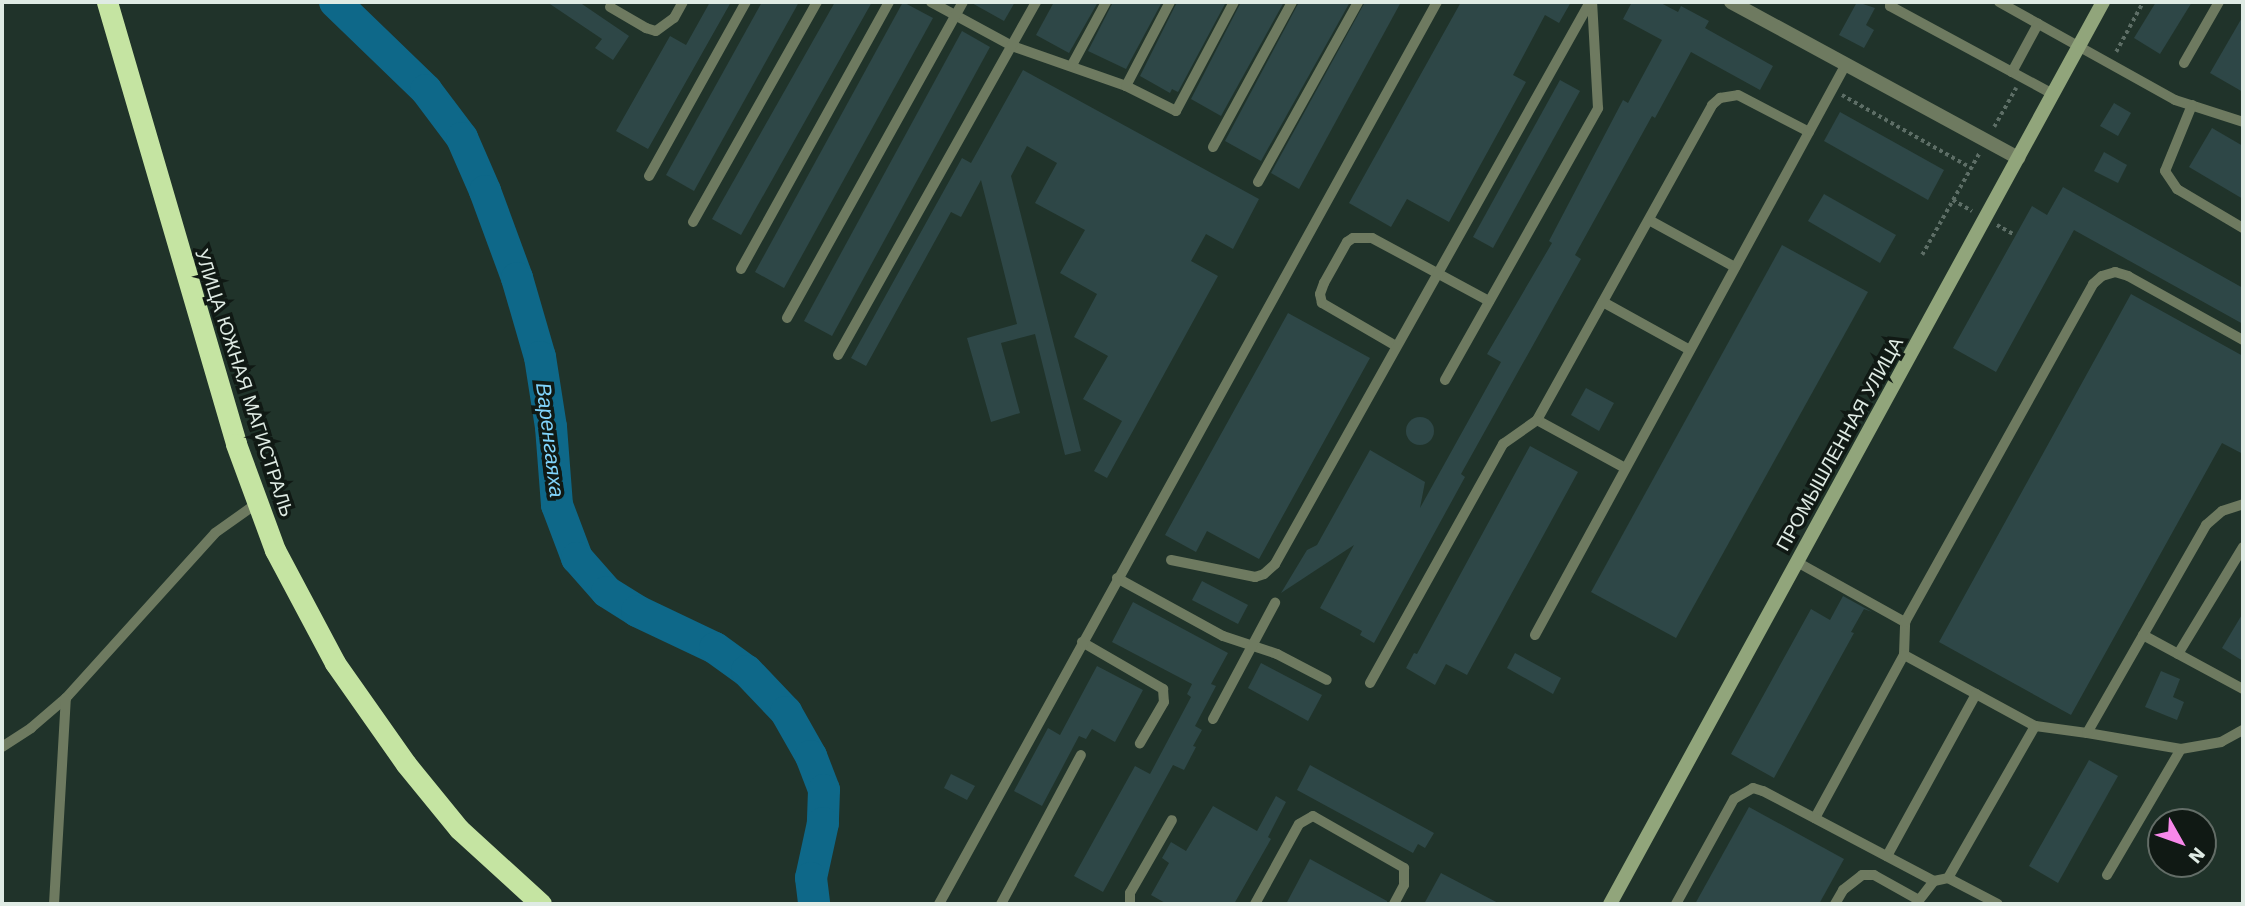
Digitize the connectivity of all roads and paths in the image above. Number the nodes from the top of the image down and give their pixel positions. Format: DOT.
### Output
graph roads {
  1 [pos="107,2"];
  2 [pos="683,2"];
  3 [pos="747,2"];
  4 [pos="817,2"];
  5 [pos="889,2"];
  6 [pos="930,2"];
  7 [pos="963,2"];
  8 [pos="1036,2"];
  9 [pos="1106,2"];
  10 [pos="1170,2"];
  11 [pos="1234,2"];
  12 [pos="1292,2"];
  13 [pos="1358,2"];
  14 [pos="1437,2"];
  15 [pos="1591,2"];
  16 [pos="1731,2"];
  17 [pos="1893,2"];
  18 [pos="1999,2"];
  19 [pos="2104,2"];
  20 [pos="2143,2"];
  21 [pos="2219,2"];
  22 [pos="609,3"];
  23 [pos="956,16"];
  24 [pos="2038,24"];
  25 [pos="1012,46"];
  26 [pos="2079,47"];
  27 [pos="2185,63"];
  28 [pos="1846,64"];
  29 [pos="2109,64"];
  30 [pos="1072,65"];
  31 [pos="2017,74"];
  32 [pos="1125,86"];
  33 [pos="1832,90"];
  34 [pos="2053,94"];
  35 [pos="2192,105"];
  36 [pos="2243,122"];
  37 [pos="1809,132"];
  38 [pos="1986,141"];
  39 [pos="1213,147"];
  40 [pos="2018,159"];
  41 [pos="1971,168"];
  42 [pos="649,176"];
  43 [pos="1258,182"];
  44 [pos="1649,220"];
  45 [pos="694,222"];
  46 [pos="2243,228"];
  47 [pos="1922,255"];
  48 [pos="1735,267"];
  49 [pos="741,268"];
  50 [pos="1436,272"];
  51 [pos="1489,302"];
  52 [pos="1603,302"];
  53 [pos="787,318"];
  54 [pos="2243,340"];
  55 [pos="1396,346"];
  56 [pos="1690,350"];
  57 [pos="838,355"];
  58 [pos="1445,380"];
  59 [pos="1537,420"];
  60 [pos="1625,468"];
  61 [pos="256,504"];
  62 [pos="2243,504"];
  63 [pos="2243,547"];
  64 [pos="1171,560"];
  65 [pos="1797,562"];
  66 [pos="1117,578"];
  67 [pos="1275,603"];
  68 [pos="1905,622"];
  69 [pos="1535,635"];
  70 [pos="2143,635"];
  71 [pos="1082,642"];
  72 [pos="1252,645"];
  73 [pos="2178,653"];
  74 [pos="1904,656"];
  75 [pos="1327,680"];
  76 [pos="1370,684"];
  77 [pos="2243,689"];
  78 [pos="1976,694"];
  79 [pos="66,698"];
  80 [pos="1213,719"];
  81 [pos="2035,726"];
  82 [pos="2243,730"];
  83 [pos="2087,733"];
  84 [pos="1140,743"];
  85 [pos="2,747"];
  86 [pos="2181,749"];
  87 [pos="1081,755"];
  88 [pos="1815,818"];
  89 [pos="1172,820"];
  90 [pos="1887,856"];
  91 [pos="2107,875"];
  92 [pos="1948,878"];
  93 [pos="1934,881"];
  94 [pos="1917,902"];
  95 [pos="54,904"];
  96 [pos="541,904"];
  97 [pos="939,904"];
  98 [pos="1001,904"];
  99 [pos="1130,904"];
  100 [pos="1255,904"];
  101 [pos="1394,904"];
  102 [pos="1610,904"];
  103 [pos="1676,904"];
  104 [pos="1835,904"];
  105 [pos="1998,904"];
  1 -- 61 [label="highway, УЛИЦА ЮЖНАЯ МАГИСТРАЛЬ"];
  2 -- 22 [label="lane"];
  3 -- 42 [label="lane"];
  4 -- 45 [label="lane"];
  5 -- 49 [label="lane"];
  6 -- 23 [label="lane"];
  7 -- 23 [label="lane"];
  8 -- 25 [label="lane"];
  9 -- 30 [label="lane"];
  10 -- 32 [label="lane"];
  11 -- 32 [label="lane"];
  12 -- 39 [label="lane"];
  13 -- 43 [label="lane"];
  14 -- 66 [label="lane"];
  15 -- 50 [label="lane"];
  15 -- 51 [label="lane"];
  16 -- 28 [label="street"];
  17 -- 31 [label="lane"];
  18 -- 24 [label="lane"];
  19 -- 26 [label="main road, ПРОМЫШЛЕННАЯ УЛИЦА"];
  20 -- 29 [label="path"];
  21 -- 27 [label="lane"];
  23 -- 25 [label="lane"];
  23 -- 53 [label="lane"];
  24 -- 26 [label="lane"];
  24 -- 31 [label="lane"];
  25 -- 30 [label="lane"];
  25 -- 57 [label="lane"];
  26 -- 29 [label="lane"];
  26 -- 34 [label="main road, ПРОМЫШЛЕННАЯ УЛИЦА"];
  28 -- 33 [label="lane"];
  28 -- 38 [label="street"];
  29 -- 35 [label="lane"];
  30 -- 32 [label="lane"];
  31 -- 34 [label="lane"];
  31 -- 38 [label="path"];
  33 -- 37 [label="lane"];
  33 -- 41 [label="path"];
  34 -- 40 [label="main road, ПРОМЫШЛЕННАЯ УЛИЦА"];
  35 -- 36 [label="lane"];
  35 -- 46 [label="lane"];
  37 -- 44 [label="lane"];
  37 -- 48 [label="lane"];
  38 -- 40 [label="street"];
  38 -- 41 [label="path"];
  40 -- 65 [label="main road, ПРОМЫШЛЕННАЯ УЛИЦА"];
  41 -- 47 [label="path"];
  44 -- 48 [label="lane"];
  44 -- 52 [label="lane"];
  48 -- 56 [label="lane"];
  50 -- 51 [label="lane"];
  50 -- 55 [label="lane"];
  50 -- 55 [label="lane"];
  51 -- 58 [label="lane"];
  52 -- 56 [label="lane"];
  52 -- 59 [label="lane"];
  54 -- 68 [label="lane"];
  55 -- 64 [label="lane"];
  56 -- 60 [label="lane"];
  59 -- 60 [label="lane"];
  59 -- 76 [label="lane"];
  60 -- 69 [label="lane"];
  61 -- 79 [label="lane"];
  61 -- 96 [label="highway, УЛИЦА ЮЖНАЯ МАГИСТРАЛЬ"];
  62 -- 70 [label="lane"];
  63 -- 73 [label="lane"];
  65 -- 68 [label="lane"];
  65 -- 102 [label="main road, ПРОМЫШЛЕННАЯ УЛИЦА"];
  66 -- 71 [label="lane"];
  66 -- 72 [label="lane"];
  67 -- 72 [label="lane"];
  68 -- 74 [label="lane"];
  70 -- 73 [label="lane"];
  70 -- 83 [label="lane"];
  71 -- 84 [label="lane"];
  71 -- 97 [label="lane"];
  72 -- 75 [label="lane"];
  72 -- 80 [label="lane"];
  73 -- 77 [label="lane"];
  74 -- 78 [label="lane"];
  74 -- 88 [label="lane"];
  78 -- 81 [label="lane"];
  78 -- 90 [label="lane"];
  79 -- 85 [label="lane"];
  79 -- 95 [label="lane"];
  81 -- 83 [label="lane"];
  81 -- 92 [label="lane"];
  82 -- 86 [label="lane"];
  83 -- 86 [label="lane"];
  86 -- 91 [label="lane"];
  87 -- 98 [label="lane"];
  88 -- 90 [label="lane"];
  88 -- 103 [label="lane"];
  89 -- 99 [label="lane"];
  90 -- 93 [label="lane"];
  92 -- 93 [label="lane"];
  92 -- 105 [label="lane"];
  93 -- 94 [label="lane"];
  94 -- 104 [label="lane"];
  100 -- 101 [label="lane"];
}
